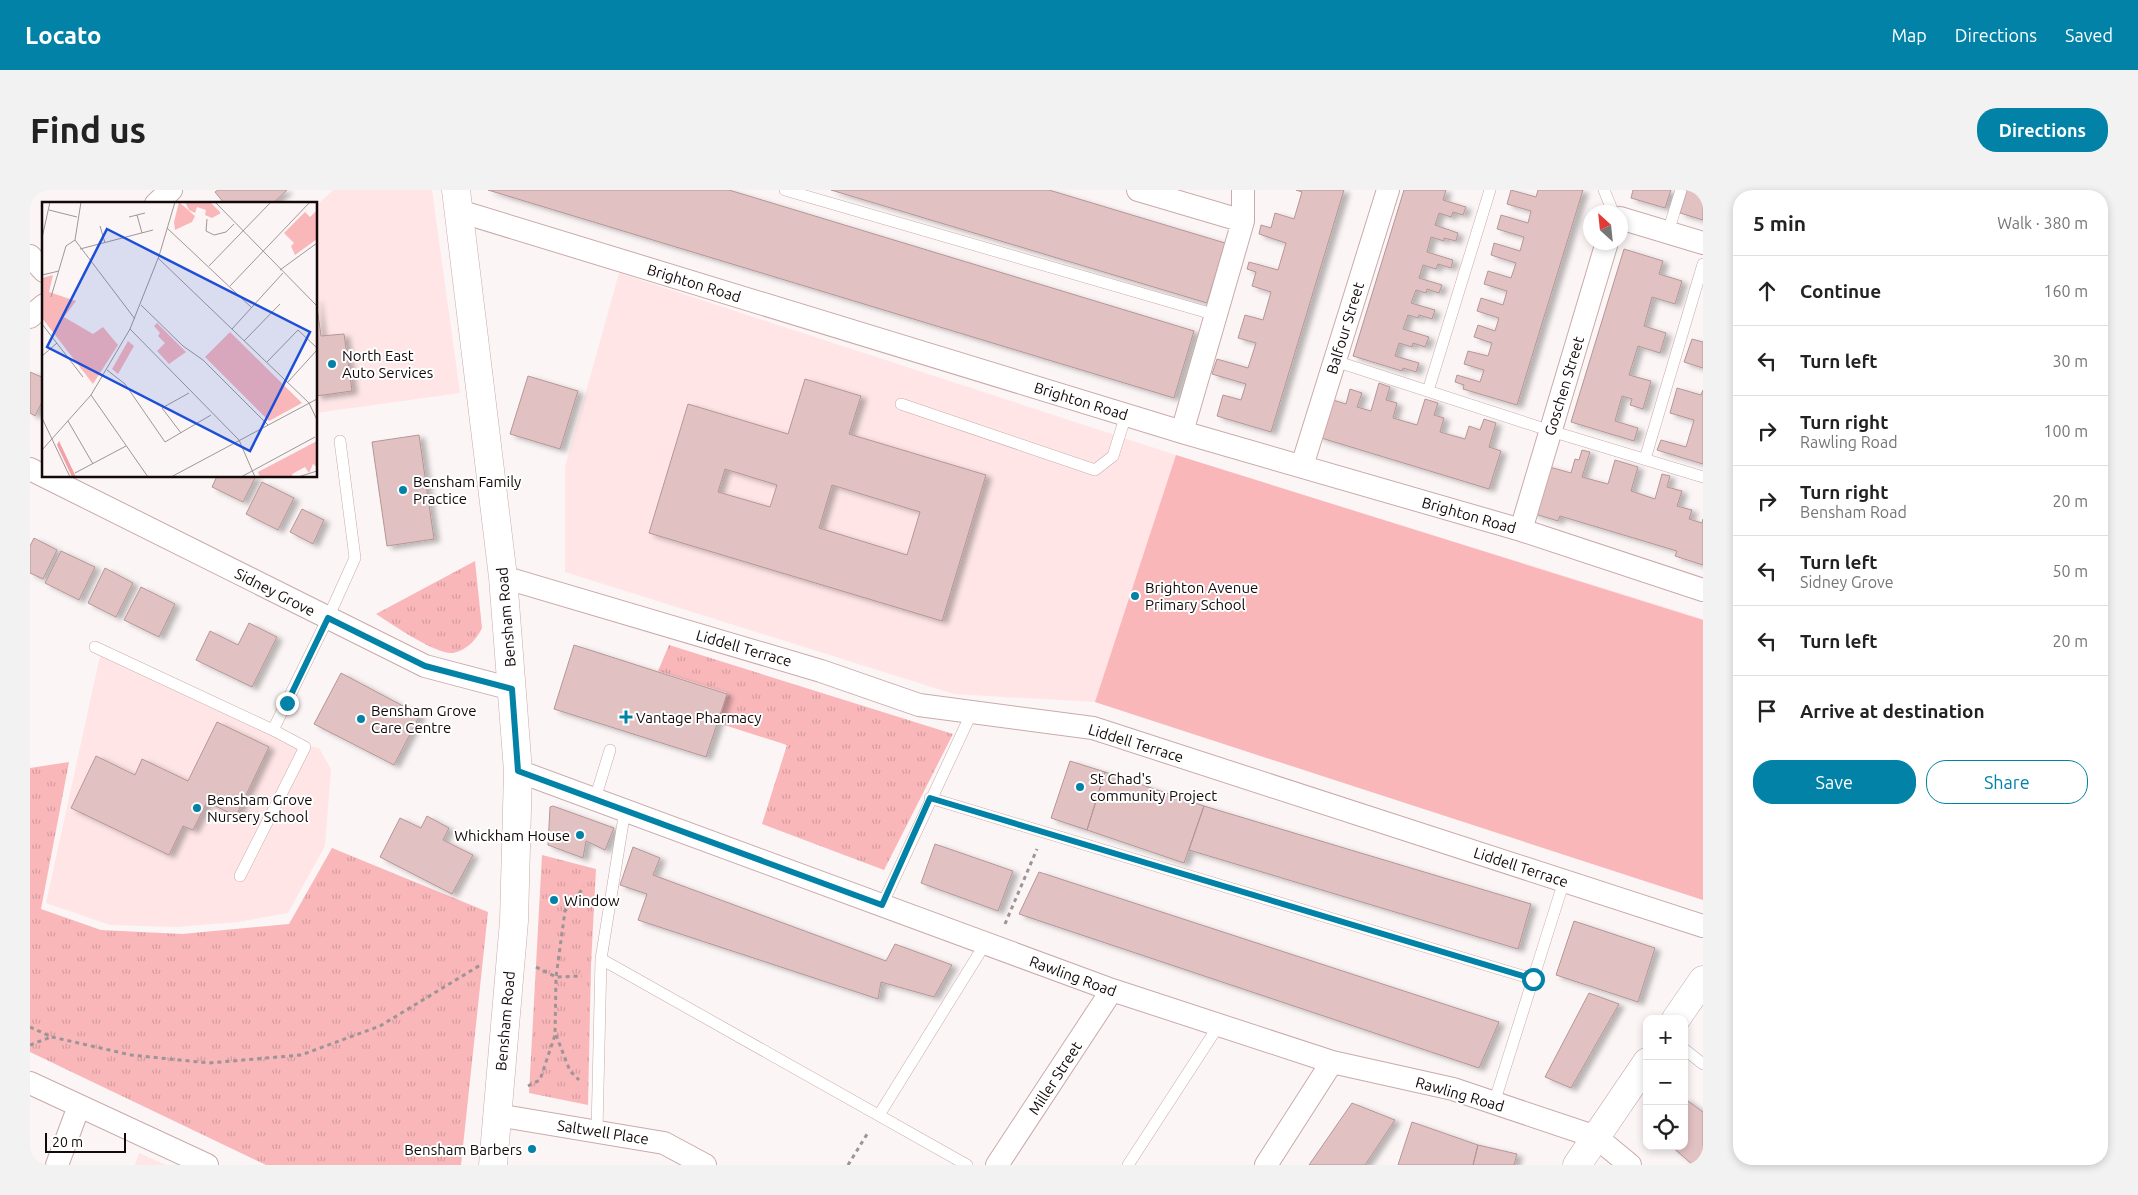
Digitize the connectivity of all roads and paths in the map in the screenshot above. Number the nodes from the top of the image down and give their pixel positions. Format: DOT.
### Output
graph roads {
  1 [pos="171,190"];
  2 [pos="785,190"];
  3 [pos="1138,190"];
  4 [pos="1243,190"];
  5 [pos="1388,190"];
  6 [pos="1490,190"];
  7 [pos="1604,190"];
  8 [pos="1681,190"];
  9 [pos="458,200"];
  10 [pos="158,202"];
  11 [pos="1610,205"];
  12 [pos="1628,220"];
  13 [pos="1243,221"];
  14 [pos="1668,232"];
  15 [pos="1703,243"];
  16 [pos="1605,250"];
  17 [pos="30,256"];
  18 [pos="1703,264"];
  19 [pos="42,269"];
  20 [pos="42,307"];
  21 [pos="1216,315"];
  22 [pos="30,318"];
  23 [pos="1335,361"];
  24 [pos="1428,391"];
  25 [pos="901,404"];
  26 [pos="1126,414"];
  27 [pos="1551,431"];
  28 [pos="1182,432"];
  29 [pos="340,441"];
  30 [pos="1644,459"];
  31 [pos="1302,466"];
  32 [pos="30,469"];
  33 [pos="42,475"];
  34 [pos="1703,477"];
  35 [pos="48,478"];
  36 [pos="1521,530"];
  37 [pos="502,577"];
  38 [pos="1703,590"];
  39 [pos="328,618"];
  40 [pos="95,647"];
  41 [pos="512,689"];
  42 [pos="972,712"];
  43 [pos="273,730"];
  44 [pos="610,750"];
  45 [pos="518,771"];
  46 [pos="930,798"];
  47 [pos="595,799"];
  48 [pos="625,810"];
  49 [pos="1044,832"];
  50 [pos="240,876"];
  51 [pos="1564,881"];
  52 [pos="584,886"];
  53 [pos="882,905"];
  54 [pos="1703,926"];
  55 [pos="990,945"];
  56 [pos="511,950"];
  57 [pos="601,959"];
  58 [pos="600,975"];
  59 [pos="556,977"];
  60 [pos="1533,979"];
  61 [pos="1703,980"];
  62 [pos="1112,990"];
  63 [pos="1679,1015"];
  64 [pos="1219,1025"];
  65 [pos="30,1028"];
  66 [pos="555,1035"];
  67 [pos="52,1037"];
  68 [pos="30,1045"];
  69 [pos="1688,1052"];
  70 [pos="1332,1062"];
  71 [pos="1703,1064"];
  72 [pos="1643,1068"];
  73 [pos="30,1083"];
  74 [pos="597,1098"];
  75 [pos="1494,1103"];
  76 [pos="79,1106"];
  77 [pos="498,1107"];
  78 [pos="879,1115"];
  79 [pos="597,1131"];
  80 [pos="1596,1137"];
  81 [pos="57,1165"];
  82 [pos="207,1165"];
  83 [pos="493,1165"];
  84 [pos="705,1165"];
  85 [pos="848,1165"];
  86 [pos="967,1165"];
  87 [pos="997,1165"];
  88 [pos="1128,1165"];
  89 [pos="1266,1165"];
  90 [pos="1577,1165"];
  91 [pos="1630,1165"];
  1 -- 10 [label="street"];
  2 -- 21 [label="lane"];
  3 -- 13 [label="street"];
  4 -- 13 [label="street"];
  5 -- 23 [label="street, Balfour Street"];
  6 -- 24 [label="lane"];
  7 -- 11 [label="lane"];
  8 -- 14 [label="lane"];
  9 -- 26 [label="street, Brighton Road"];
  9 -- 37 [label="main road, Bensham Road"];
  12 -- 14 [label="street"];
  13 -- 21 [label="street"];
  14 -- 15 [label="street"];
  16 -- 27 [label="street, Goschen Street"];
  17 -- 19 [label="street"];
  18 -- 30 [label="lane"];
  20 -- 22 [label="street"];
  21 -- 28 [label="street"];
  23 -- 24 [label="lane"];
  23 -- 31 [label="street, Balfour Street"];
  24 -- 27 [label="lane"];
  25 -- 26 [label="lane"];
  26 -- 28 [label="street, Brighton Road"];
  27 -- 30 [label="lane"];
  27 -- 36 [label="street, Goschen Street"];
  28 -- 31 [label="street, Brighton Road"];
  29 -- 39 [label="lane"];
  30 -- 34 [label="lane"];
  31 -- 36 [label="street, Brighton Road"];
  32 -- 33 [label="street, Sidney Grove"];
  35 -- 39 [label="street, Sidney Grove"];
  36 -- 38 [label="street, Brighton Road"];
  37 -- 41 [label="main road, Bensham Road"];
  37 -- 42 [label="street, Liddell Terrace"];
  39 -- 41 [label="street, Sidney Grove"];
  39 -- 43 [label="lane"];
  40 -- 43 [label="lane"];
  41 -- 45 [label="main road, Bensham Road"];
  42 -- 46 [label="lane"];
  42 -- 51 [label="street, Liddell Terrace"];
  43 -- 50 [label="lane"];
  44 -- 47 [label="lane"];
  45 -- 47 [label="street, Rawling Road"];
  45 -- 56 [label="main road, Bensham Road"];
  46 -- 49 [label="lane"];
  46 -- 53 [label="lane"];
  47 -- 48 [label="street, Rawling Road"];
  48 -- 53 [label="street, Rawling Road"];
  48 -- 57 [label="lane"];
  49 -- 55 [label="path"];
  49 -- 60 [label="lane"];
  51 -- 54 [label="street, Liddell Terrace"];
  51 -- 60 [label="lane"];
  52 -- 59 [label="path"];
  53 -- 55 [label="street, Rawling Road"];
  55 -- 62 [label="street, Rawling Road"];
  55 -- 78 [label="lane"];
  56 -- 59 [label="path"];
  56 -- 67 [label="path"];
  56 -- 77 [label="main road, Bensham Road"];
  57 -- 58 [label="lane"];
  57 -- 78 [label="lane"];
  58 -- 59 [label="path"];
  58 -- 74 [label="lane"];
  59 -- 66 [label="path"];
  60 -- 75 [label="lane"];
  61 -- 63 [label="main road"];
  62 -- 64 [label="street, Rawling Road"];
  62 -- 87 [label="street, Miller Street"];
  64 -- 70 [label="street, Rawling Road"];
  64 -- 88 [label="lane"];
  65 -- 67 [label="path"];
  66 -- 74 [label="path"];
  66 -- 77 [label="path"];
  67 -- 68 [label="path"];
  69 -- 71 [label="lane"];
  70 -- 75 [label="street, Rawling Road"];
  70 -- 89 [label="street"];
  72 -- 80 [label="main road"];
  73 -- 76 [label="street"];
  74 -- 79 [label="lane"];
  75 -- 80 [label="street, Rawling Road"];
  76 -- 81 [label="street"];
  76 -- 82 [label="street"];
  77 -- 79 [label="street, Saltwell Place"];
  77 -- 83 [label="main road, Bensham Road"];
  78 -- 85 [label="path"];
  78 -- 86 [label="lane"];
  79 -- 84 [label="street, Saltwell Place"];
  80 -- 90 [label="main road"];
  80 -- 91 [label="street, Rawling Road"];
}
